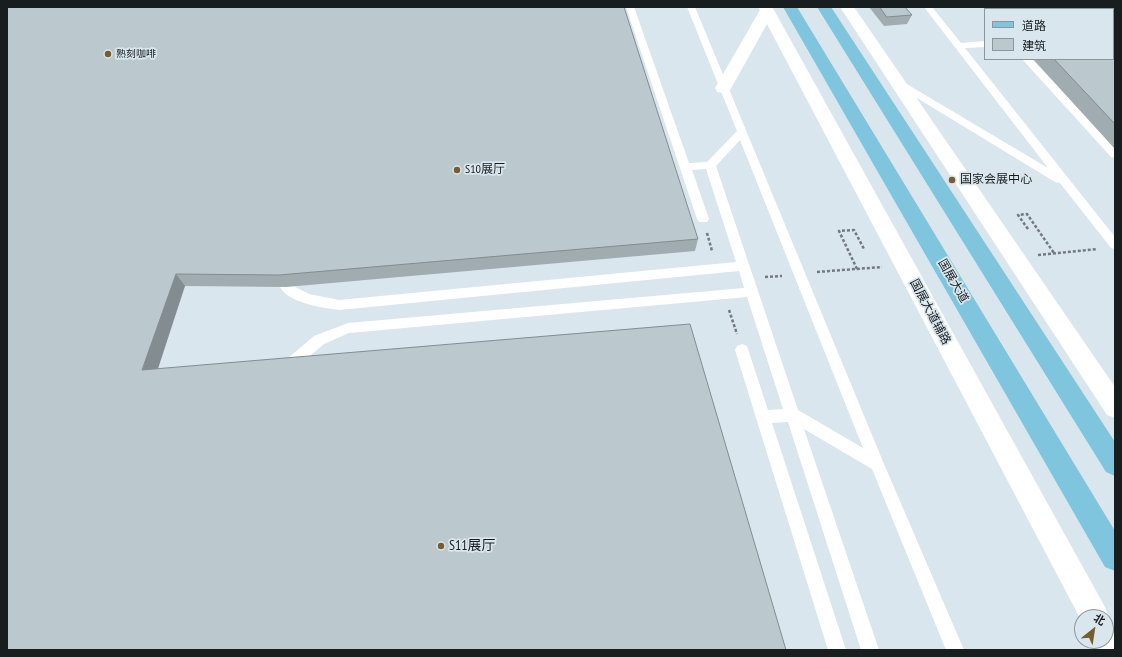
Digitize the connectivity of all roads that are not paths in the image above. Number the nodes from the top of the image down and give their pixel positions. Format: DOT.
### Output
graph roads {
  1 [pos="630,7"];
  2 [pos="691,7"];
  3 [pos="790,7"];
  4 [pos="824,7"];
  5 [pos="847,7"];
  6 [pos="928,7"];
  7 [pos="766,9"];
  8 [pos="984,44"];
  9 [pos="959,46"];
  10 [pos="1028,60"];
  11 [pos="897,82"];
  12 [pos="723,88"];
  13 [pos="742,132"];
  14 [pos="1115,154"];
  15 [pos="710,165"];
  16 [pos="685,168"];
  17 [pos="1065,183"];
  18 [pos="703,219"];
  19 [pos="1115,245"];
  20 [pos="743,266"];
  21 [pos="286,287"];
  22 [pos="752,292"];
  23 [pos="742,350"];
  24 [pos="276,376"];
  25 [pos="1115,407"];
  26 [pos="793,415"];
  27 [pos="763,417"];
  28 [pos="877,464"];
  29 [pos="1115,464"];
  30 [pos="1115,557"];
  31 [pos="1091,609"];
  32 [pos="837,650"];
  33 [pos="870,650"];
  34 [pos="956,650"];
  1 -- 16 [label="lane"];
  2 -- 12 [label="lane"];
  3 -- 30 [label="main road, 国展大道"];
  4 -- 29 [label="main road"];
  5 -- 11 [label="street"];
  6 -- 9 [label="lane"];
  7 -- 12 [label="street"];
  7 -- 31 [label="street, 国展大道辅路"];
  8 -- 9 [label="lane"];
  9 -- 17 [label="lane"];
  10 -- 14 [label="lane"];
  11 -- 17 [label="lane"];
  11 -- 25 [label="street"];
  12 -- 13 [label="lane"];
  13 -- 15 [label="lane"];
  13 -- 28 [label="lane"];
  15 -- 16 [label="lane"];
  15 -- 20 [label="lane"];
  16 -- 18 [label="lane"];
  17 -- 19 [label="lane"];
  20 -- 21 [label="lane"];
  20 -- 22 [label="lane"];
  22 -- 24 [label="lane"];
  22 -- 26 [label="lane"];
  23 -- 27 [label="lane"];
  26 -- 27 [label="lane"];
  26 -- 28 [label="lane"];
  26 -- 33 [label="lane"];
  27 -- 32 [label="lane"];
  28 -- 34 [label="lane"];
}
